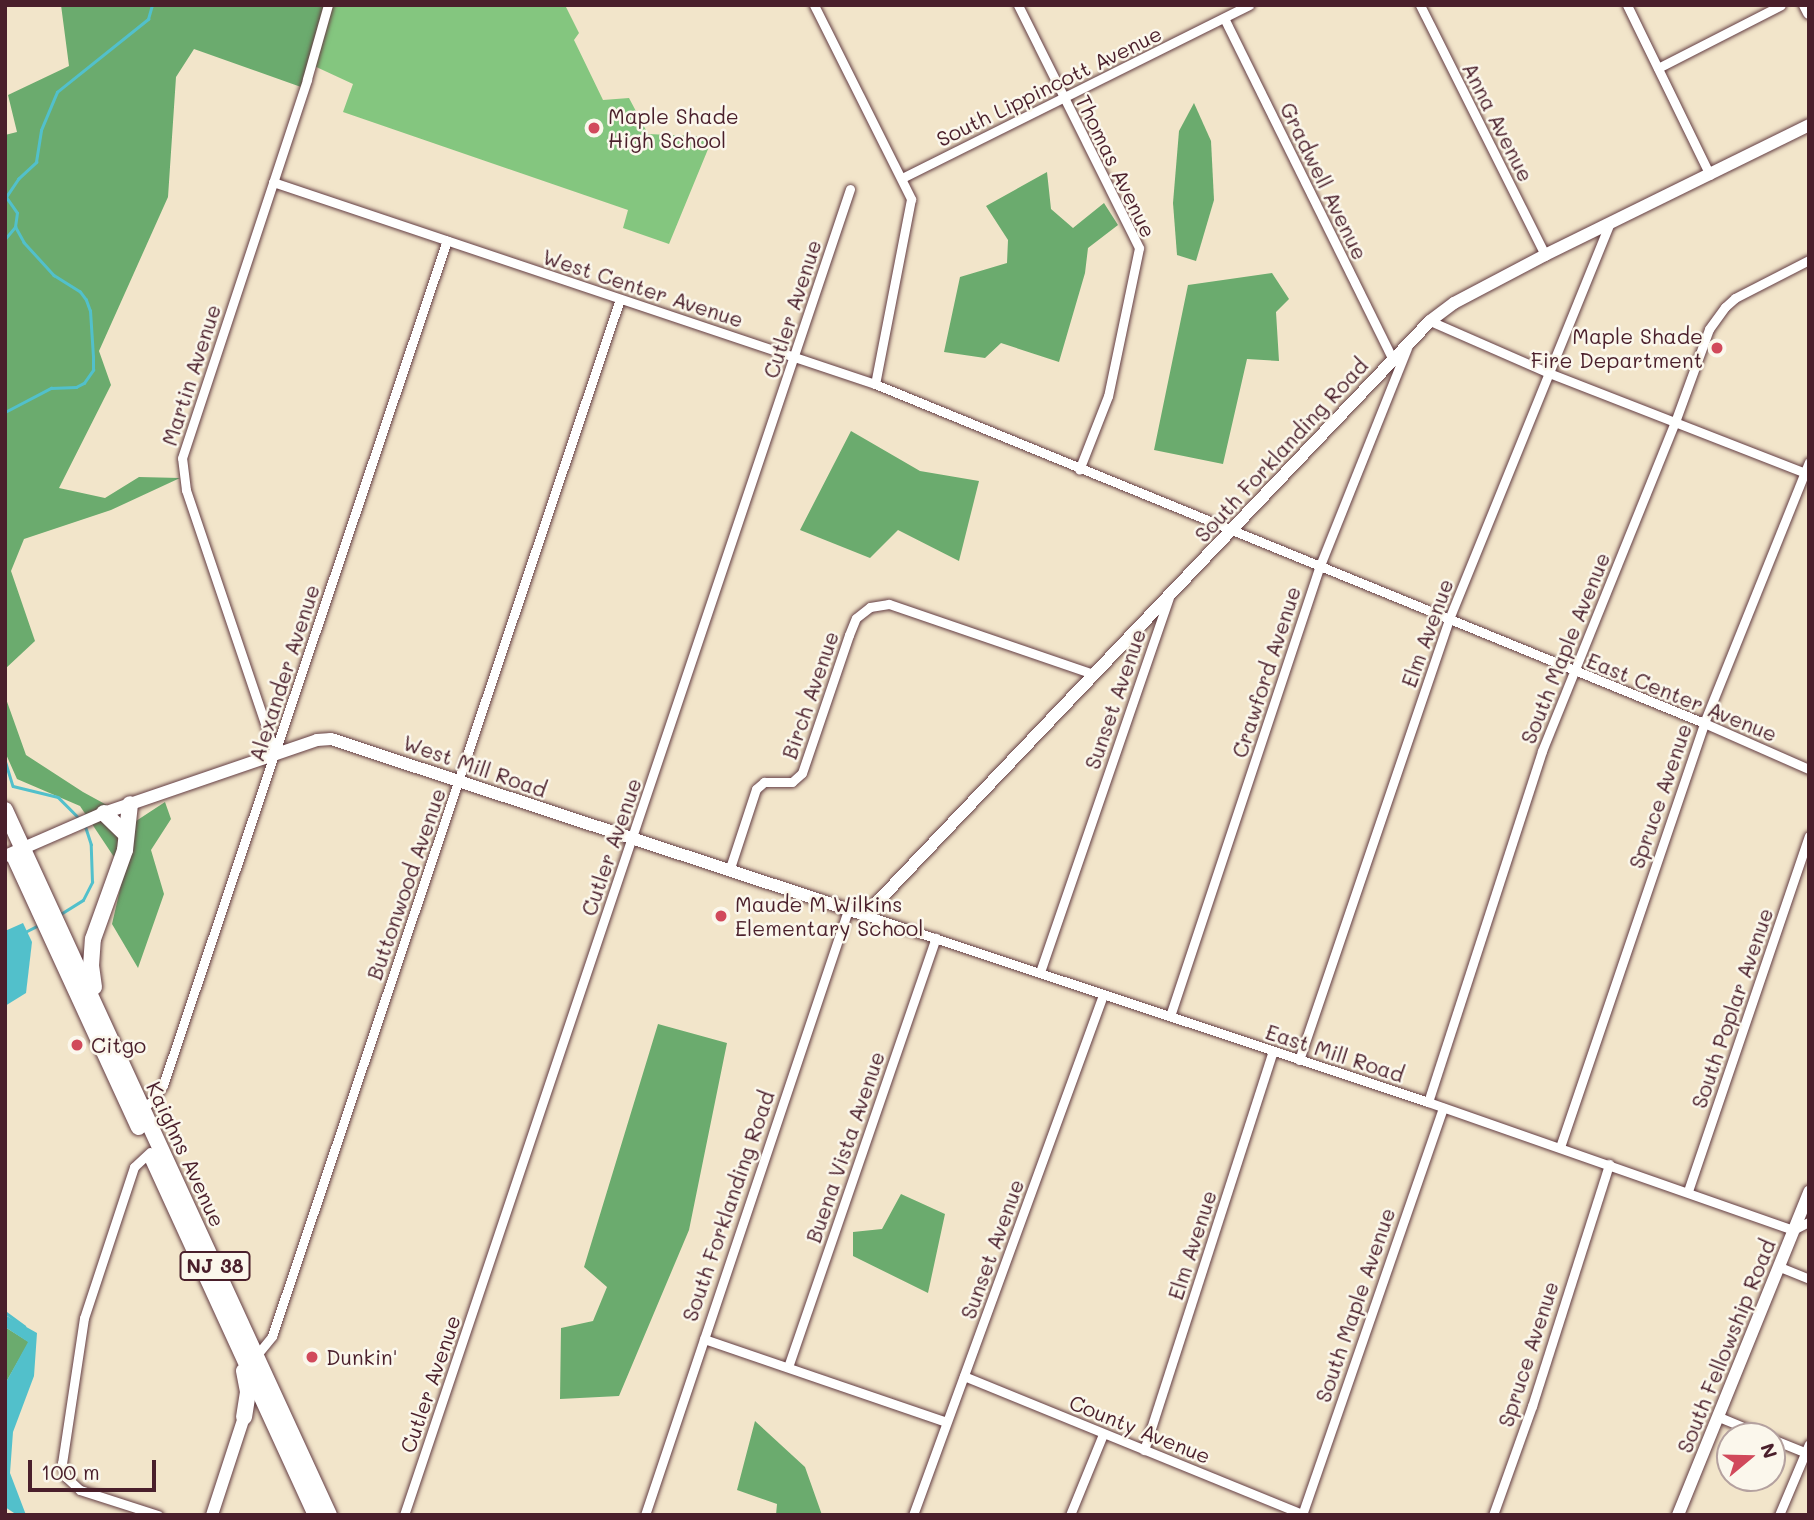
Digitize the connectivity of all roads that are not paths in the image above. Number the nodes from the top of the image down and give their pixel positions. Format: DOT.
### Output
graph roads {
  1 [pos="328,5"];
  2 [pos="814,5"];
  3 [pos="1018,5"];
  4 [pos="1248,5"];
  5 [pos="1420,5"];
  6 [pos="1627,5"];
  7 [pos="1781,5"];
  8 [pos="1805,5"];
  9 [pos="1809,13"];
  10 [pos="1224,18"];
  11 [pos="1658,68"];
  12 [pos="1063,98"];
  13 [pos="1809,125"];
  14 [pos="1710,174"];
  15 [pos="902,178"];
  16 [pos="273,182"];
  17 [pos="850,189"];
  18 [pos="1609,225"];
  19 [pos="447,240"];
  20 [pos="1545,255"];
  21 [pos="1809,260"];
  22 [pos="620,299"];
  23 [pos="1430,321"];
  24 [pos="1409,343"];
  25 [pos="794,357"];
  26 [pos="1393,360"];
  27 [pos="1549,373"];
  28 [pos="875,384"];
  29 [pos="1675,422"];
  30 [pos="1809,462"];
  31 [pos="1079,470"];
  32 [pos="1807,473"];
  33 [pos="1231,531"];
  34 [pos="1320,568"];
  35 [pos="1169,596"];
  36 [pos="1449,620"];
  37 [pos="1575,672"];
  38 [pos="1093,674"];
  39 [pos="1704,723"];
  40 [pos="275,754"];
  41 [pos="1809,769"];
  42 [pos="459,781"];
  43 [pos="130,804"];
  44 [pos="5,810"];
  45 [pos="96,816"];
  46 [pos="125,833"];
  47 [pos="5,836"];
  48 [pos="1809,836"];
  49 [pos="632,839"];
  50 [pos="14,852"];
  51 [pos="729,871"];
  52 [pos="848,910"];
  53 [pos="865,915"];
  54 [pos="49,919"];
  55 [pos="936,938"];
  56 [pos="1040,972"];
  57 [pos="1104,995"];
  58 [pos="1170,1016"];
  59 [pos="101,1017"];
  60 [pos="1273,1051"];
  61 [pos="1299,1060"];
  62 [pos="1428,1102"];
  63 [pos="142,1108"];
  64 [pos="1443,1108"];
  65 [pos="1560,1147"];
  66 [pos="150,1152"];
  67 [pos="1609,1164"];
  68 [pos="1688,1191"];
  69 [pos="1809,1192"];
  70 [pos="1809,1222"];
  71 [pos="1793,1230"];
  72 [pos="1780,1267"];
  73 [pos="1809,1279"];
  74 [pos="232,1332"];
  75 [pos="704,1339"];
  76 [pos="256,1356"];
  77 [pos="788,1367"];
  78 [pos="964,1376"];
  79 [pos="244,1417"];
  80 [pos="1718,1418"];
  81 [pos="946,1422"];
  82 [pos="1728,1422"];
  83 [pos="1104,1434"];
  84 [pos="1786,1443"];
  85 [pos="1144,1450"];
  86 [pos="1808,1450"];
  87 [pos="158,1515"];
  88 [pos="212,1515"];
  89 [pos="316,1515"];
  90 [pos="328,1515"];
  91 [pos="404,1515"];
  92 [pos="645,1515"];
  93 [pos="913,1515"];
  94 [pos="1070,1515"];
  95 [pos="1303,1515"];
  96 [pos="1493,1515"];
  97 [pos="1678,1515"];
  98 [pos="1779,1515"];
  1 -- 16 [label="street, Martin Avenue"];
  2 -- 15 [label="street"];
  3 -- 12 [label="street, Thomas Avenue"];
  4 -- 10 [label="street, South Lippincott Avenue"];
  5 -- 20 [label="street, Anna Avenue"];
  6 -- 11 [label="street"];
  7 -- 11 [label="street"];
  8 -- 9 [label="street"];
  10 -- 12 [label="street, South Lippincott Avenue"];
  10 -- 26 [label="street, Gradwell Avenue"];
  11 -- 14 [label="street"];
  12 -- 15 [label="street, South Lippincott Avenue"];
  12 -- 31 [label="street, Thomas Avenue"];
  13 -- 14 [label="street, South Forklanding Road"];
  14 -- 18 [label="street, South Forklanding Road"];
  15 -- 28 [label="street"];
  16 -- 19 [label="street, West Center Avenue"];
  16 -- 40 [label="street, Martin Avenue"];
  17 -- 25 [label="street, Cutler Avenue"];
  18 -- 20 [label="street, South Forklanding Road"];
  18 -- 27 [label="street, Elm Avenue"];
  19 -- 22 [label="street, West Center Avenue"];
  19 -- 40 [label="street, Alexander Avenue"];
  20 -- 23 [label="street, South Forklanding Road"];
  21 -- 29 [label="street, South Maple Avenue"];
  22 -- 25 [label="street, West Center Avenue"];
  22 -- 42 [label="street, Buttonwood Avenue"];
  23 -- 24 [label="street, South Forklanding Road"];
  23 -- 27 [label="street"];
  24 -- 26 [label="street, South Forklanding Road"];
  24 -- 34 [label="street, Crawford Avenue"];
  25 -- 28 [label="street, West Center Avenue"];
  25 -- 49 [label="street, Cutler Avenue"];
  26 -- 33 [label="street, South Forklanding Road"];
  27 -- 29 [label="street"];
  27 -- 36 [label="street, Elm Avenue"];
  28 -- 31 [label="street, West Center Avenue"];
  29 -- 32 [label="street"];
  29 -- 37 [label="street, South Maple Avenue"];
  30 -- 32 [label="street, Spruce Avenue"];
  31 -- 33 [label="street, West Center Avenue"];
  32 -- 39 [label="street, Spruce Avenue"];
  33 -- 34 [label="street, East Center Avenue"];
  33 -- 35 [label="street, South Forklanding Road"];
  34 -- 36 [label="street, East Center Avenue"];
  34 -- 58 [label="street, Crawford Avenue"];
  35 -- 38 [label="street, South Forklanding Road"];
  35 -- 56 [label="street, Sunset Avenue"];
  36 -- 37 [label="street, East Center Avenue"];
  36 -- 61 [label="street, Elm Avenue"];
  37 -- 39 [label="street, East Center Avenue"];
  37 -- 62 [label="street, South Maple Avenue"];
  38 -- 51 [label="street, Birch Avenue"];
  38 -- 53 [label="street, South Forklanding Road"];
  39 -- 41 [label="street, East Center Avenue"];
  39 -- 65 [label="street, Spruce Avenue"];
  40 -- 42 [label="street, West Mill Road"];
  40 -- 43 [label="street, West Mill Road"];
  40 -- 63 [label="street, Alexander Avenue"];
  42 -- 49 [label="street, West Mill Road"];
  42 -- 76 [label="street, Buttonwood Avenue"];
  43 -- 45 [label="street, West Mill Road"];
  43 -- 46 [label="highway"];
  44 -- 50 [label="highway, Kaighns Avenue / NJ 38"];
  45 -- 46 [label="highway"];
  45 -- 50 [label="street, West Mill Road"];
  46 -- 59 [label="highway"];
  47 -- 50 [label="highway, Kaighns Avenue / NJ 38"];
  48 -- 68 [label="street, South Poplar Avenue"];
  49 -- 51 [label="street, West Mill Road"];
  49 -- 91 [label="street, Cutler Avenue"];
  50 -- 54 [label="highway, Kaighns Avenue / NJ 38"];
  51 -- 52 [label="street, West Mill Road"];
  52 -- 53 [label="street, West Mill Road"];
  52 -- 75 [label="street, South Forklanding Road"];
  53 -- 55 [label="street, East Mill Road"];
  54 -- 59 [label="highway, Kaighns Avenue / NJ 38"];
  54 -- 66 [label="highway, Kaighns Avenue / NJ 38"];
  55 -- 56 [label="street, East Mill Road"];
  55 -- 77 [label="street, Buena Vista Avenue"];
  56 -- 57 [label="street, East Mill Road"];
  57 -- 58 [label="street, East Mill Road"];
  57 -- 78 [label="street, Sunset Avenue"];
  58 -- 60 [label="street, East Mill Road"];
  59 -- 63 [label="highway, Kaighns Avenue / NJ 38"];
  60 -- 61 [label="street, East Mill Road"];
  60 -- 85 [label="street, Elm Avenue"];
  61 -- 62 [label="street, East Mill Road"];
  62 -- 64 [label="street, East Mill Road"];
  63 -- 76 [label="highway, Kaighns Avenue / NJ 38"];
  64 -- 65 [label="street, East Mill Road"];
  64 -- 95 [label="street, South Maple Avenue"];
  65 -- 67 [label="street, East Mill Road"];
  66 -- 74 [label="highway, Kaighns Avenue / NJ 38"];
  66 -- 87 [label="street"];
  67 -- 68 [label="street, East Mill Road"];
  67 -- 96 [label="street, Spruce Avenue"];
  68 -- 71 [label="street, East Mill Road"];
  69 -- 71 [label="street, South Fellowship Road"];
  70 -- 71 [label="street"];
  71 -- 72 [label="street, South Fellowship Road"];
  72 -- 73 [label="street"];
  72 -- 80 [label="street, South Fellowship Road"];
  74 -- 79 [label="highway"];
  74 -- 89 [label="highway, Kaighns Avenue / NJ 38"];
  75 -- 77 [label="street"];
  75 -- 92 [label="street, South Forklanding Road"];
  76 -- 90 [label="highway, Kaighns Avenue / NJ 38"];
  77 -- 81 [label="street"];
  78 -- 81 [label="street, Sunset Avenue"];
  78 -- 83 [label="street, County Avenue"];
  79 -- 88 [label="street"];
  80 -- 82 [label="street"];
  80 -- 97 [label="street, South Fellowship Road"];
  81 -- 93 [label="street, Sunset Avenue"];
  83 -- 85 [label="street, County Avenue"];
  83 -- 94 [label="street"];
  84 -- 86 [label="street"];
  85 -- 95 [label="street, County Avenue"];
  86 -- 98 [label="street"];
}
